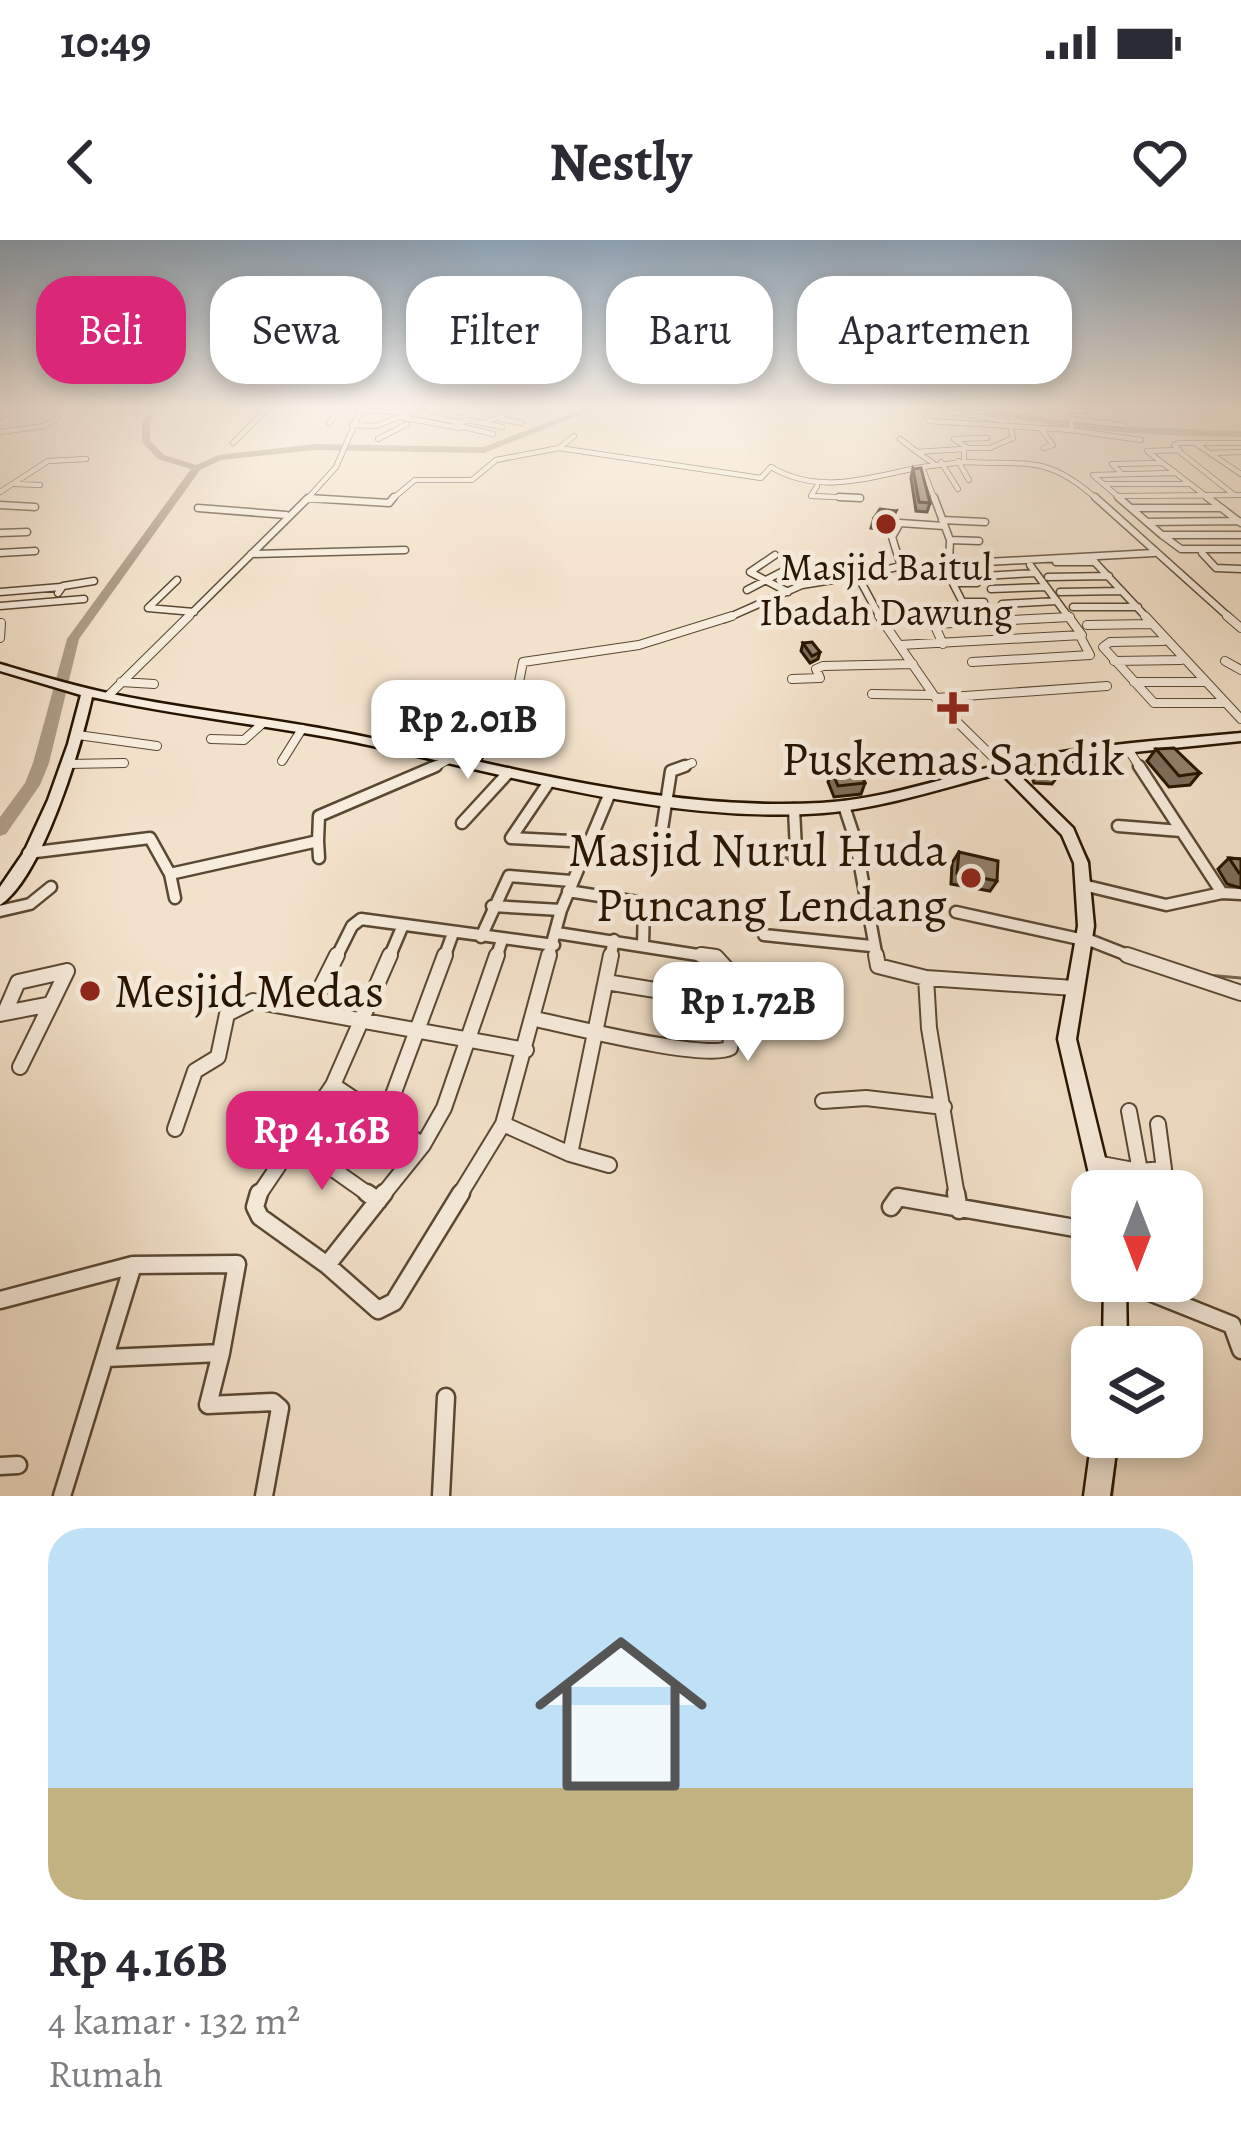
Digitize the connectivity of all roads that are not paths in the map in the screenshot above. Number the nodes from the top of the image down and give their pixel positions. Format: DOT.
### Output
graph roads {
  1 [pos="45,464"];
  2 [pos="336,464"];
  3 [pos="492,464"];
  4 [pos="668,464"];
  5 [pos="932,464"];
  6 [pos="938,464"];
  7 [pos="962,464"];
  8 [pos="991,464"];
  9 [pos="1132,464"];
  10 [pos="1162,464"];
  11 [pos="1194,464"];
  12 [pos="922,467"];
  13 [pos="1121,473"];
  14 [pos="1175,473"];
  15 [pos="887,475"];
  16 [pos="969,480"];
  17 [pos="12,484"];
  18 [pos="1103,484"];
  19 [pos="1189,484"];
  20 [pos="40,485"];
  21 [pos="817,486"];
  22 [pos="0,488"];
  23 [pos="958,489"];
  24 [pos="890,491"];
  25 [pos="42,495"];
  26 [pos="1205,495"];
  27 [pos="1117,496"];
  28 [pos="308,497"];
  29 [pos="1239,497"];
  30 [pos="860,498"];
  31 [pos="22,507"];
  32 [pos="35,507"];
  33 [pos="198,508"];
  34 [pos="1131,508"];
  35 [pos="1221,508"];
  36 [pos="0,509"];
  37 [pos="247,512"];
  38 [pos="286,515"];
  39 [pos="236,520"];
  40 [pos="985,522"];
  41 [pos="1147,522"];
  42 [pos="1240,522"];
  43 [pos="943,523"];
  44 [pos="27,532"];
  45 [pos="2,535"];
  46 [pos="1162,535"];
  47 [pos="1241,535"];
  48 [pos="950,540"];
  49 [pos="979,541"];
  50 [pos="405,550"];
  51 [pos="35,551"];
  52 [pos="1241,551"];
  53 [pos="0,553"];
  54 [pos="15,553"];
  55 [pos="1157,553"];
  56 [pos="250,554"];
  57 [pos="775,555"];
  58 [pos="747,558"];
  59 [pos="1056,562"];
  60 [pos="759,563"];
  61 [pos="946,564"];
  62 [pos="3,565"];
  63 [pos="795,565"];
  64 [pos="901,566"];
  65 [pos="1241,569"];
  66 [pos="863,575"];
  67 [pos="1108,576"];
  68 [pos="177,580"];
  69 [pos="765,580"];
  70 [pos="94,581"];
  71 [pos="1047,582"];
  72 [pos="953,583"];
  73 [pos="62,587"];
  74 [pos="747,590"];
  75 [pos="991,590"];
  76 [pos="1122,591"];
  77 [pos="0,592"];
  78 [pos="788,592"];
  79 [pos="1059,596"];
  80 [pos="84,598"];
  81 [pos="53,602"];
  82 [pos="984,602"];
  83 [pos="1002,604"];
  84 [pos="0,606"];
  85 [pos="1138,608"];
  86 [pos="1072,612"];
  87 [pos="194,613"];
  88 [pos="1,623"];
  89 [pos="1150,624"];
  90 [pos="1087,625"];
  91 [pos="1240,626"];
  92 [pos="1080,636"];
  93 [pos="0,638"];
  94 [pos="1164,641"];
  95 [pos="970,642"];
  96 [pos="943,644"];
  97 [pos="901,645"];
  98 [pos="1110,657"];
  99 [pos="1181,660"];
  100 [pos="1225,661"];
  101 [pos="914,664"];
  102 [pos="0,667"];
  103 [pos="1241,670"];
  104 [pos="792,679"];
  105 [pos="121,682"];
  106 [pos="1133,682"];
  107 [pos="1202,682"];
  108 [pos="154,684"];
  109 [pos="1107,686"];
  110 [pos="518,687"];
  111 [pos="80,690"];
  112 [pos="872,694"];
  113 [pos="110,695"];
  114 [pos="934,697"];
  115 [pos="440,703"];
  116 [pos="1222,703"];
  117 [pos="1241,719"];
  118 [pos="263,723"];
  119 [pos="302,729"];
  120 [pos="78,735"];
  121 [pos="1241,737"];
  122 [pos="211,739"];
  123 [pos="157,746"];
  124 [pos="1128,749"];
  125 [pos="412,751"];
  126 [pos="449,759"];
  127 [pos="282,761"];
  128 [pos="124,763"];
  129 [pos="68,764"];
  130 [pos="692,764"];
  131 [pos="1004,768"];
  132 [pos="508,773"];
  133 [pos="549,782"];
  134 [pos="610,793"];
  135 [pos="664,801"];
  136 [pos="844,806"];
  137 [pos="794,808"];
  138 [pos="462,823"];
  139 [pos="1118,826"];
  140 [pos="1181,831"];
  141 [pos="318,841"];
  142 [pos="590,842"];
  143 [pos="660,842"];
  144 [pos="796,850"];
  145 [pos="28,853"];
  146 [pos="319,858"];
  147 [pos="170,874"];
  148 [pos="569,886"];
  149 [pos="51,887"];
  150 [pos="1089,887"];
  151 [pos="1222,892"];
  152 [pos="1241,894"];
  153 [pos="175,898"];
  154 [pos="0,899"];
  155 [pos="492,907"];
  156 [pos="0,910"];
  157 [pos="561,910"];
  158 [pos="956,912"];
  159 [pos="403,926"];
  160 [pos="453,933"];
  161 [pos="764,935"];
  162 [pos="482,937"];
  163 [pos="555,939"];
  164 [pos="502,940"];
  165 [pos="614,940"];
  166 [pos="1089,940"];
  167 [pos="643,946"];
  168 [pos="871,946"];
  169 [pos="926,978"];
  170 [pos="607,982"];
  171 [pos="1074,988"];
  172 [pos="1241,992"];
  173 [pos="726,1000"];
  174 [pos="51,1004"];
  175 [pos="303,1010"];
  176 [pos="3,1013"];
  177 [pos="535,1018"];
  178 [pos="365,1020"];
  179 [pos="416,1029"];
  180 [pos="598,1031"];
  181 [pos="467,1038"];
  182 [pos="526,1050"];
  183 [pos="20,1067"];
  184 [pos="333,1085"];
  185 [pos="823,1102"];
  186 [pos="944,1106"];
  187 [pos="1129,1111"];
  188 [pos="384,1119"];
  189 [pos="503,1124"];
  190 [pos="1158,1124"];
  191 [pos="175,1129"];
  192 [pos="296,1143"];
  193 [pos="423,1145"];
  194 [pos="569,1154"];
  195 [pos="1096,1163"];
  196 [pos="609,1165"];
  197 [pos="1098,1170"];
  198 [pos="1134,1170"];
  199 [pos="1140,1170"];
  200 [pos="1145,1170"];
  201 [pos="378,1202"];
  202 [pos="891,1208"];
  203 [pos="959,1210"];
  204 [pos="1071,1228"];
  205 [pos="133,1264"];
  206 [pos="328,1265"];
  207 [pos="0,1300"];
  208 [pos="1168,1302"];
  209 [pos="1241,1350"];
  210 [pos="220,1353"];
  211 [pos="106,1358"];
  212 [pos="446,1397"];
  213 [pos="1102,1458"];
  214 [pos="62,1496"];
  215 [pos="265,1496"];
  216 [pos="441,1496"];
  217 [pos="1097,1496"];
  1 -- 17 [label="street"];
  2 -- 28 [label="street"];
  3 -- 28 [label="street"];
  4 -- 21 [label="street"];
  5 -- 12 [label="street"];
  6 -- 23 [label="street"];
  7 -- 16 [label="street"];
  8 -- 55 [label="street"];
  9 -- 13 [label="street"];
  10 -- 14 [label="street"];
  11 -- 29 [label="street"];
  12 -- 15 [label="street"];
  12 -- 43 [label="street"];
  13 -- 14 [label="street"];
  13 -- 18 [label="street"];
  14 -- 19 [label="street"];
  15 -- 21 [label="street"];
  15 -- 24 [label="street"];
  17 -- 20 [label="street"];
  17 -- 22 [label="street"];
  18 -- 19 [label="street"];
  18 -- 27 [label="street"];
  19 -- 26 [label="street"];
  21 -- 30 [label="street"];
  25 -- 31 [label="street"];
  26 -- 27 [label="street"];
  26 -- 29 [label="street"];
  26 -- 35 [label="street"];
  27 -- 34 [label="street"];
  28 -- 38 [label="street"];
  31 -- 32 [label="street"];
  31 -- 36 [label="street"];
  33 -- 37 [label="street"];
  34 -- 35 [label="street"];
  34 -- 41 [label="street"];
  35 -- 42 [label="street"];
  37 -- 38 [label="street"];
  37 -- 39 [label="street"];
  38 -- 56 [label="street"];
  40 -- 43 [label="street"];
  41 -- 42 [label="street"];
  41 -- 46 [label="street"];
  43 -- 48 [label="street"];
  43 -- 64 [label="street"];
  44 -- 45 [label="street"];
  46 -- 47 [label="street"];
  46 -- 52 [label="street"];
  48 -- 49 [label="street"];
  48 -- 61 [label="street"];
  50 -- 56 [label="street"];
  51 -- 54 [label="street"];
  52 -- 65 [label="street"];
  53 -- 54 [label="street"];
  54 -- 62 [label="street"];
  55 -- 61 [label="street"];
  55 -- 91 [label="street"];
  56 -- 87 [label="street"];
  57 -- 60 [label="street"];
  58 -- 60 [label="street"];
  59 -- 67 [label="street"];
  60 -- 69 [label="street"];
  61 -- 64 [label="street"];
  61 -- 72 [label="street"];
  63 -- 69 [label="street"];
  64 -- 66 [label="street"];
  66 -- 78 [label="street"];
  66 -- 97 [label="street"];
  67 -- 71 [label="street"];
  67 -- 76 [label="street"];
  68 -- 87 [label="street"];
  69 -- 74 [label="street"];
  69 -- 78 [label="street"];
  70 -- 73 [label="street"];
  71 -- 72 [label="street"];
  71 -- 75 [label="street"];
  71 -- 79 [label="street"];
  72 -- 82 [label="street"];
  73 -- 77 [label="street"];
  73 -- 81 [label="street"];
  76 -- 79 [label="street"];
  76 -- 85 [label="street"];
  78 -- 110 [label="street"];
  79 -- 83 [label="street"];
  79 -- 86 [label="street"];
  80 -- 81 [label="street"];
  81 -- 84 [label="street"];
  85 -- 86 [label="street"];
  85 -- 89 [label="street"];
  86 -- 92 [label="street"];
  86 -- 96 [label="street"];
  87 -- 105 [label="street"];
  88 -- 93 [label="street"];
  89 -- 90 [label="street"];
  89 -- 94 [label="street"];
  92 -- 95 [label="street"];
  92 -- 95 [label="street"];
  94 -- 98 [label="street"];
  94 -- 99 [label="street"];
  95 -- 96 [label="street"];
  96 -- 97 [label="street"];
  97 -- 101 [label="street"];
  98 -- 99 [label="street"];
  98 -- 106 [label="street"];
  99 -- 107 [label="street"];
  100 -- 103 [label="street"];
  101 -- 104 [label="street"];
  101 -- 114 [label="street"];
  102 -- 111 [label="main road"];
  105 -- 108 [label="street"];
  105 -- 113 [label="street"];
  106 -- 107 [label="street"];
  106 -- 116 [label="street"];
  107 -- 116 [label="street"];
  109 -- 114 [label="street"];
  111 -- 113 [label="main road"];
  111 -- 120 [label="main road"];
  112 -- 114 [label="street"];
  113 -- 118 [label="main road"];
  114 -- 131 [label="street"];
  115 -- 125 [label="street"];
  116 -- 117 [label="street"];
  118 -- 119 [label="main road"];
  118 -- 122 [label="street"];
  119 -- 125 [label="main road"];
  119 -- 127 [label="street"];
  120 -- 123 [label="street"];
  120 -- 129 [label="main road"];
  121 -- 124 [label="main road"];
  124 -- 131 [label="main road"];
  124 -- 140 [label="street"];
  125 -- 126 [label="main road"];
  126 -- 132 [label="main road"];
  126 -- 141 [label="street"];
  128 -- 129 [label="street"];
  129 -- 145 [label="main road"];
  130 -- 135 [label="street"];
  131 -- 136 [label="main road"];
  131 -- 150 [label="main road"];
  132 -- 133 [label="main road"];
  132 -- 138 [label="street"];
  133 -- 134 [label="main road"];
  133 -- 142 [label="street"];
  134 -- 135 [label="main road"];
  134 -- 142 [label="street"];
  135 -- 137 [label="main road"];
  135 -- 143 [label="street"];
  136 -- 137 [label="main road"];
  136 -- 168 [label="street"];
  137 -- 144 [label="street"];
  139 -- 140 [label="street"];
  140 -- 151 [label="street"];
  141 -- 146 [label="street"];
  141 -- 147 [label="street"];
  142 -- 148 [label="street"];
  145 -- 147 [label="street"];
  145 -- 154 [label="main road"];
  147 -- 153 [label="street"];
  148 -- 155 [label="street"];
  148 -- 157 [label="street"];
  148 -- 167 [label="street"];
  149 -- 156 [label="street"];
  150 -- 151 [label="street"];
  150 -- 166 [label="main road"];
  151 -- 152 [label="street"];
  155 -- 157 [label="street"];
  155 -- 162 [label="street"];
  157 -- 163 [label="street"];
  158 -- 166 [label="street"];
  159 -- 160 [label="street"];
  159 -- 175 [label="street"];
  159 -- 178 [label="street"];
  160 -- 162 [label="street"];
  160 -- 179 [label="street"];
  161 -- 168 [label="street"];
  162 -- 164 [label="street"];
  163 -- 164 [label="street"];
  163 -- 165 [label="street"];
  163 -- 177 [label="street"];
  164 -- 181 [label="street"];
  165 -- 167 [label="street"];
  165 -- 170 [label="street"];
  166 -- 171 [label="main road"];
  166 -- 172 [label="street"];
  167 -- 173 [label="street"];
  168 -- 169 [label="street"];
  169 -- 171 [label="street"];
  169 -- 186 [label="street"];
  170 -- 173 [label="street"];
  170 -- 180 [label="street"];
  171 -- 195 [label="main road"];
  173 -- 180 [label="street"];
  174 -- 176 [label="street"];
  174 -- 176 [label="street"];
  174 -- 183 [label="street"];
  175 -- 178 [label="street"];
  175 -- 191 [label="street"];
  177 -- 180 [label="street"];
  177 -- 182 [label="street"];
  178 -- 179 [label="street"];
  178 -- 184 [label="street"];
  179 -- 181 [label="street"];
  179 -- 188 [label="street"];
  180 -- 194 [label="street"];
  181 -- 182 [label="street"];
  181 -- 193 [label="street"];
  182 -- 189 [label="street"];
  184 -- 188 [label="street"];
  184 -- 192 [label="street"];
  185 -- 186 [label="street"];
  186 -- 203 [label="street"];
  187 -- 199 [label="street"];
  188 -- 193 [label="street"];
  189 -- 194 [label="street"];
  189 -- 206 [label="street"];
  190 -- 200 [label="street"];
  192 -- 201 [label="street"];
  192 -- 206 [label="street"];
  193 -- 201 [label="street"];
  194 -- 196 [label="street"];
  195 -- 197 [label="main road"];
  195 -- 198 [label="street"];
  201 -- 206 [label="street"];
  202 -- 203 [label="street"];
  203 -- 204 [label="street"];
  205 -- 207 [label="street"];
  205 -- 210 [label="street"];
  205 -- 211 [label="street"];
  208 -- 209 [label="street"];
  210 -- 211 [label="street"];
  210 -- 215 [label="street"];
  211 -- 214 [label="street"];
  212 -- 216 [label="street"];
  213 -- 217 [label="main road"];
}
